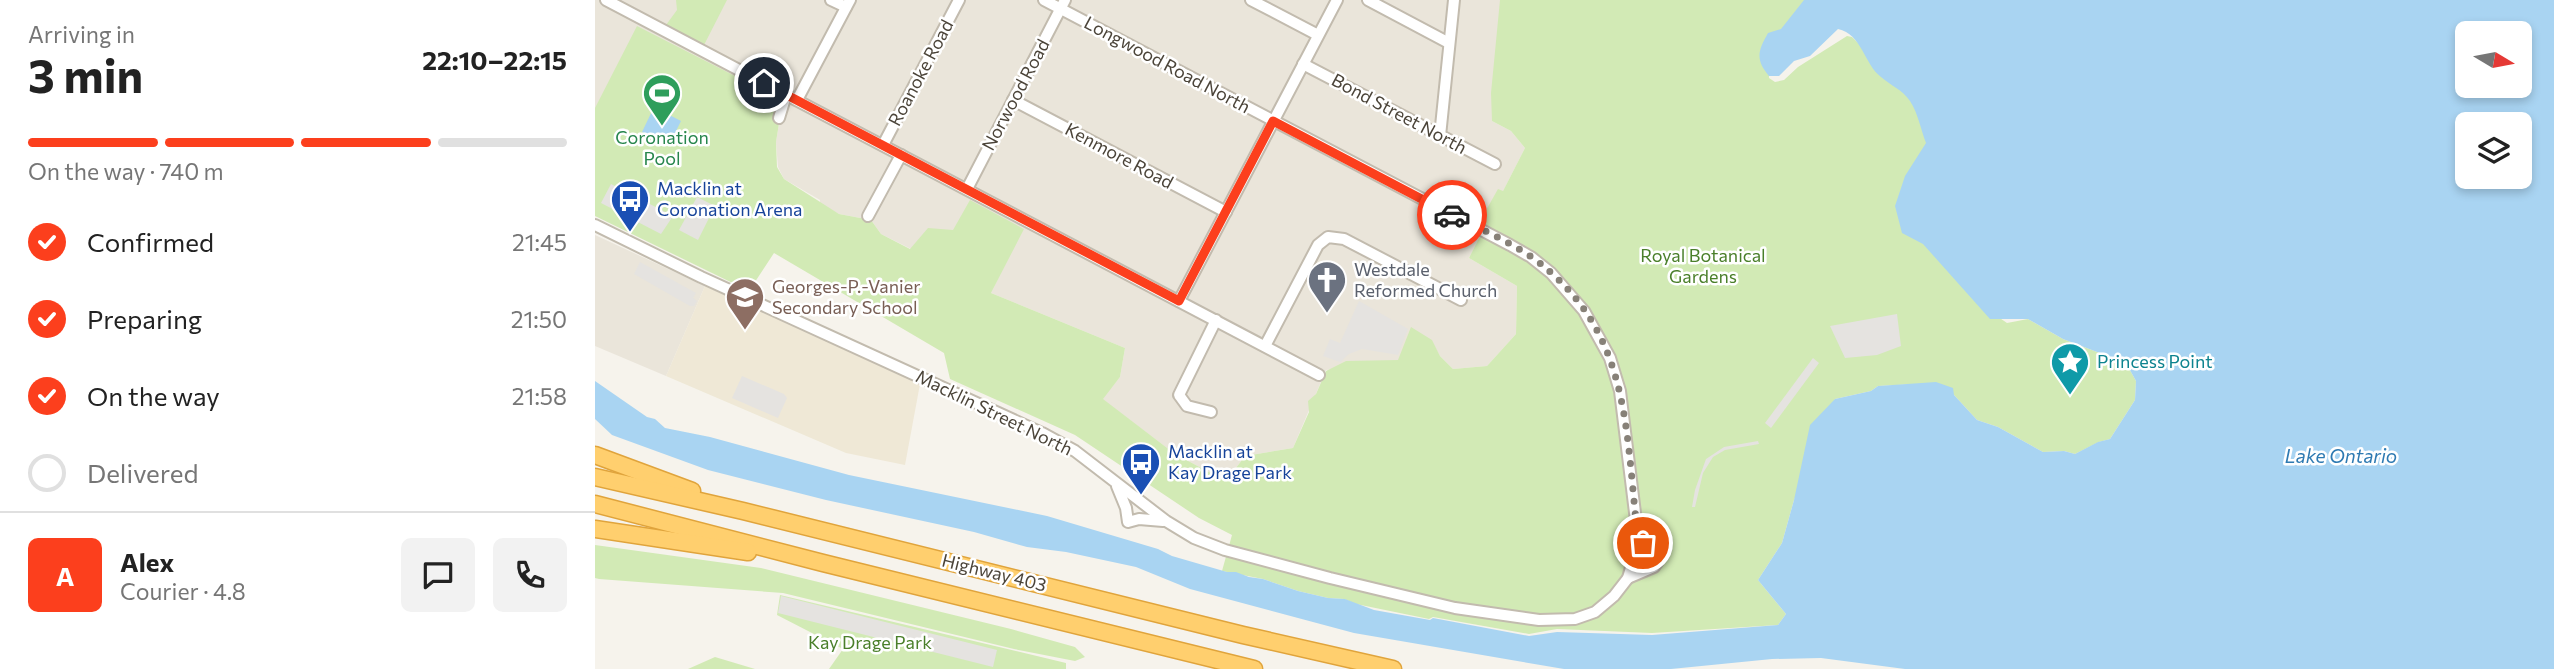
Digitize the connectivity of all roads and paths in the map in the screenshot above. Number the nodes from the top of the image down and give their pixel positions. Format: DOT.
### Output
graph roads {
  1 [pos="606,0"];
  2 [pos="831,0"];
  3 [pos="959,0"];
  4 [pos="1044,0"];
  5 [pos="1251,0"];
  6 [pos="1337,0"];
  7 [pos="1368,0"];
  8 [pos="1454,0"];
  9 [pos="848,4"];
  10 [pos="1063,4"];
  11 [pos="1318,35"];
  12 [pos="1449,43"];
  13 [pos="1303,64"];
  14 [pos="786,95"];
  15 [pos="797,100"];
  16 [pos="1013,100"];
  17 [pos="779,118"];
  18 [pos="1273,121"];
  19 [pos="1440,136"];
  20 [pos="883,145"];
  21 [pos="901,155"];
  22 [pos="1495,164"];
  23 [pos="967,189"];
  24 [pos="1226,212"];
  25 [pos="869,216"];
  26 [pos="595,225"];
  27 [pos="1461,300"];
  28 [pos="1179,301"];
  29 [pos="1216,320"];
  30 [pos="1265,346"];
  31 [pos="1319,375"];
  32 [pos="1211,412"];
  33 [pos="595,455"];
  34 [pos="595,477"];
  35 [pos="1113,480"];
  36 [pos="595,504"];
  37 [pos="743,511"];
  38 [pos="1166,522"];
  39 [pos="595,529"];
  40 [pos="1637,530"];
  41 [pos="823,563"];
  42 [pos="1627,580"];
  43 [pos="1254,669"];
  44 [pos="1393,669"];
  1 -- 14 [label="street"];
  2 -- 9 [label="street"];
  3 -- 20 [label="street, Roanoke Road"];
  4 -- 10 [label="street, Longwood Road North"];
  5 -- 11 [label="street"];
  6 -- 11 [label="street"];
  7 -- 12 [label="street"];
  8 -- 12 [label="street"];
  9 -- 15 [label="street"];
  10 -- 16 [label="street, Norwood Road"];
  10 -- 18 [label="street, Longwood Road North"];
  11 -- 13 [label="street"];
  12 -- 19 [label="street"];
  13 -- 18 [label="street"];
  13 -- 19 [label="street, Bond Street North"];
  14 -- 15 [label="street"];
  14 -- 17 [label="street"];
  15 -- 20 [label="street"];
  16 -- 23 [label="street, Norwood Road"];
  16 -- 24 [label="street, Kenmore Road"];
  18 -- 24 [label="street"];
  18 -- 40 [label="street, Longwood Road North"];
  19 -- 22 [label="street, Bond Street North"];
  20 -- 21 [label="street"];
  21 -- 23 [label="street"];
  21 -- 25 [label="street"];
  23 -- 28 [label="street"];
  24 -- 28 [label="street"];
  26 -- 35 [label="street, Macklin Street North"];
  27 -- 30 [label="street"];
  28 -- 29 [label="street"];
  29 -- 30 [label="street"];
  29 -- 32 [label="street"];
  30 -- 31 [label="street"];
  33 -- 37 [label="highway"];
  34 -- 37 [label="highway, Highway 403"];
  35 -- 38 [label="street, Macklin Street North"];
  35 -- 38 [label="street"];
  36 -- 41 [label="highway, Highway 403"];
  37 -- 44 [label="highway, Highway 403"];
  38 -- 42 [label="street, Macklin Street North"];
  39 -- 41 [label="highway"];
  40 -- 42 [label="street, Longwood Road North"];
  40 -- 42 [label="street"];
  41 -- 43 [label="highway, Highway 403"];
}
